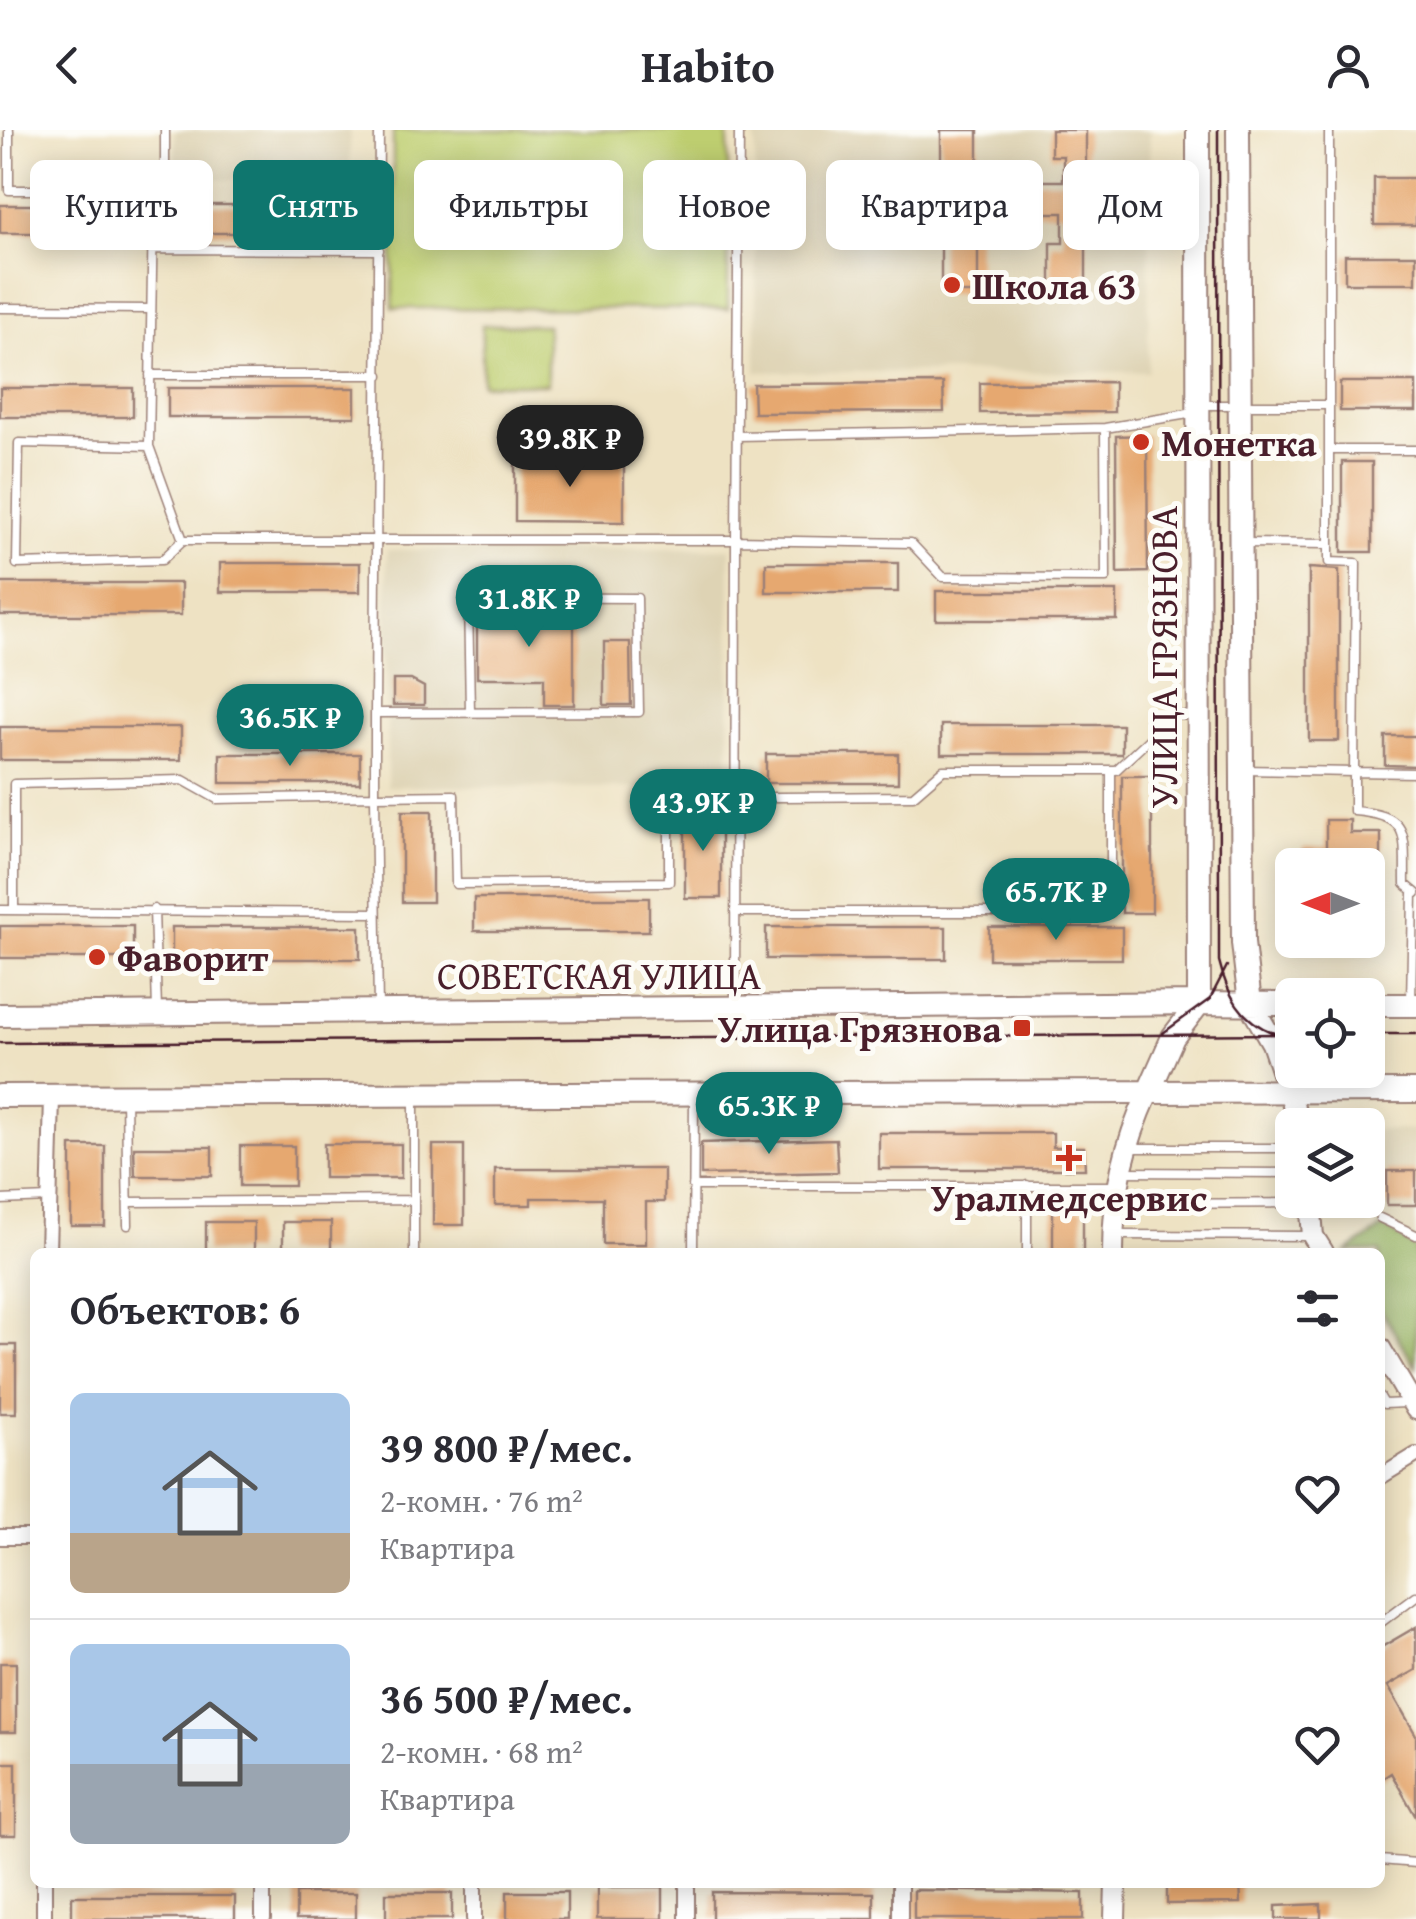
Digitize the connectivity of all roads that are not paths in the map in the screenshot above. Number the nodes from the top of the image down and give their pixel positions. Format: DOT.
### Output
graph roads {
  1 [pos="9,130"];
  2 [pos="165,130"];
  3 [pos="378,130"];
  4 [pos="739,130"];
  5 [pos="1198,130"];
  6 [pos="1238,130"];
  7 [pos="1329,130"];
  8 [pos="165,160"];
  9 [pos="378,160"];
  10 [pos="30,190"];
  11 [pos="152,250"];
  12 [pos="379,250"];
  13 [pos="0,308"];
  14 [pos="151,309"];
  15 [pos="150,375"];
  16 [pos="379,375"];
  17 [pos="1240,405"];
  18 [pos="1329,405"];
  19 [pos="1198,409"];
  20 [pos="1105,428"];
  21 [pos="737,436"];
  22 [pos="149,446"];
  23 [pos="1329,450"];
  24 [pos="1416,450"];
  25 [pos="183,540"];
  26 [pos="376,540"];
  27 [pos="736,540"];
  28 [pos="1241,543"];
  29 [pos="1329,544"];
  30 [pos="470,712"];
  31 [pos="375,713"];
  32 [pos="1198,716"];
  33 [pos="1111,770"];
  34 [pos="1242,770"];
  35 [pos="1354,772"];
  36 [pos="1416,773"];
  37 [pos="375,796"];
  38 [pos="736,798"];
  39 [pos="1414,893"];
  40 [pos="0,910"];
  41 [pos="14,910"];
  42 [pos="154,910"];
  43 [pos="736,912"];
  44 [pos="376,913"];
  45 [pos="1250,1003"];
  46 [pos="1199,1004"];
  47 [pos="1275,1004"];
  48 [pos="1385,1004"];
  49 [pos="1413,1005"];
  50 [pos="735,1010"];
  51 [pos="378,1012"];
  52 [pos="157,1014"];
  53 [pos="0,1015"];
  54 [pos="1149,1091"];
  55 [pos="1289,1091"];
  56 [pos="1416,1091"];
  57 [pos="0,1096"];
  58 [pos="694,1096"];
  59 [pos="52,1097"];
  60 [pos="126,1097"];
  61 [pos="414,1097"];
  62 [pos="1294,1108"];
  63 [pos="1125,1148"];
  64 [pos="1275,1148"];
  65 [pos="1275,1174"];
  66 [pos="693,1186"];
  67 [pos="1027,1186"];
  68 [pos="1116,1187"];
  69 [pos="48,1198"];
  70 [pos="1275,1199"];
  71 [pos="0,1200"];
  72 [pos="414,1200"];
  73 [pos="128,1202"];
  74 [pos="1313,1218"];
  75 [pos="1380,1218"];
  76 [pos="128,1225"];
  77 [pos="1416,1235"];
  78 [pos="1113,1244"];
  79 [pos="1318,1244"];
  80 [pos="48,1248"];
  81 [pos="414,1248"];
  82 [pos="693,1248"];
  83 [pos="1028,1248"];
  84 [pos="1385,1357"];
  85 [pos="1385,1404"];
  86 [pos="1414,1406"];
  87 [pos="1416,1455"];
  88 [pos="1385,1474"];
  89 [pos="0,1537"];
  90 [pos="30,1537"];
  91 [pos="1416,1596"];
  92 [pos="1385,1618"];
  93 [pos="1385,1860"];
  94 [pos="1416,1863"];
  95 [pos="44,1888"];
  96 [pos="264,1888"];
  97 [pos="474,1888"];
  98 [pos="687,1888"];
  99 [pos="900,1888"];
  100 [pos="1116,1888"];
  101 [pos="44,1919"];
  102 [pos="263,1919"];
  103 [pos="474,1919"];
  104 [pos="687,1919"];
  105 [pos="900,1919"];
  106 [pos="1115,1919"];
  1 -- 10 [label="lane"];
  2 -- 8 [label="lane"];
  3 -- 9 [label="lane"];
  4 -- 21 [label="lane"];
  5 -- 19 [label="main road, УЛИЦА ГРЯЗНОВА"];
  6 -- 17 [label="main road, УЛИЦА ГРЯЗНОВА"];
  7 -- 18 [label="lane"];
  11 -- 14 [label="lane"];
  12 -- 16 [label="lane"];
  13 -- 14 [label="lane"];
  14 -- 15 [label="lane"];
  15 -- 16 [label="lane"];
  15 -- 22 [label="lane"];
  16 -- 26 [label="lane"];
  17 -- 18 [label="lane"];
  17 -- 19 [label="lane"];
  17 -- 28 [label="main road, УЛИЦА ГРЯЗНОВА"];
  18 -- 23 [label="lane"];
  19 -- 20 [label="lane"];
  19 -- 32 [label="main road, УЛИЦА ГРЯЗНОВА"];
  20 -- 21 [label="lane"];
  20 -- 27 [label="lane"];
  21 -- 27 [label="lane"];
  22 -- 25 [label="lane"];
  22 -- 25 [label="lane"];
  23 -- 24 [label="lane"];
  23 -- 29 [label="lane"];
  25 -- 26 [label="lane"];
  26 -- 27 [label="lane"];
  26 -- 31 [label="lane"];
  27 -- 38 [label="lane"];
  28 -- 29 [label="lane"];
  28 -- 34 [label="main road, УЛИЦА ГРЯЗНОВА"];
  29 -- 35 [label="lane"];
  30 -- 30 [label="lane"];
  30 -- 31 [label="lane"];
  31 -- 37 [label="lane"];
  32 -- 33 [label="lane"];
  32 -- 46 [label="main road, УЛИЦА ГРЯЗНОВА"];
  33 -- 38 [label="lane"];
  33 -- 43 [label="lane"];
  34 -- 35 [label="lane"];
  34 -- 45 [label="main road, УЛИЦА ГРЯЗНОВА"];
  35 -- 36 [label="lane"];
  35 -- 39 [label="lane"];
  37 -- 38 [label="lane"];
  37 -- 41 [label="lane"];
  37 -- 44 [label="lane"];
  38 -- 43 [label="lane"];
  39 -- 49 [label="lane"];
  40 -- 41 [label="lane"];
  41 -- 42 [label="lane"];
  42 -- 44 [label="lane"];
  42 -- 52 [label="lane"];
  43 -- 50 [label="lane"];
  44 -- 51 [label="lane"];
  45 -- 46 [label="main road, СОВЕТСКАЯ УЛИЦА"];
  45 -- 47 [label="main road"];
  45 -- 55 [label="main road, УЛИЦА ГРЯЗНОВА"];
  46 -- 50 [label="main road, СОВЕТСКАЯ УЛИЦА"];
  46 -- 54 [label="main road"];
  48 -- 49 [label="main road"];
  50 -- 51 [label="main road, СОВЕТСКАЯ УЛИЦА"];
  51 -- 52 [label="main road, СОВЕТСКАЯ УЛИЦА"];
  52 -- 53 [label="main road, СОВЕТСКАЯ УЛИЦА"];
  54 -- 55 [label="main road"];
  54 -- 58 [label="main road"];
  54 -- 63 [label="main road"];
  55 -- 56 [label="main road"];
  55 -- 62 [label="main road"];
  57 -- 59 [label="main road"];
  58 -- 61 [label="main road"];
  58 -- 66 [label="lane"];
  59 -- 60 [label="main road"];
  59 -- 69 [label="street"];
  60 -- 61 [label="main road"];
  60 -- 73 [label="lane"];
  61 -- 72 [label="lane"];
  63 -- 64 [label="lane"];
  63 -- 68 [label="main road"];
  65 -- 68 [label="lane"];
  66 -- 67 [label="lane"];
  66 -- 82 [label="lane"];
  67 -- 68 [label="lane"];
  67 -- 83 [label="lane"];
  68 -- 70 [label="lane"];
  68 -- 78 [label="main road"];
  69 -- 71 [label="lane"];
  69 -- 80 [label="street"];
  72 -- 73 [label="lane"];
  72 -- 81 [label="lane"];
  73 -- 76 [label="lane"];
  74 -- 79 [label="main road"];
  75 -- 77 [label="lane"];
  78 -- 79 [label="lane"];
  84 -- 86 [label="main road"];
  85 -- 86 [label="lane"];
  87 -- 88 [label="street"];
  89 -- 90 [label="street"];
  91 -- 92 [label="lane"];
  93 -- 94 [label="lane"];
  95 -- 101 [label="street"];
  96 -- 102 [label="street"];
  97 -- 103 [label="street"];
  98 -- 104 [label="street"];
  99 -- 105 [label="street"];
  100 -- 106 [label="main road"];
}
